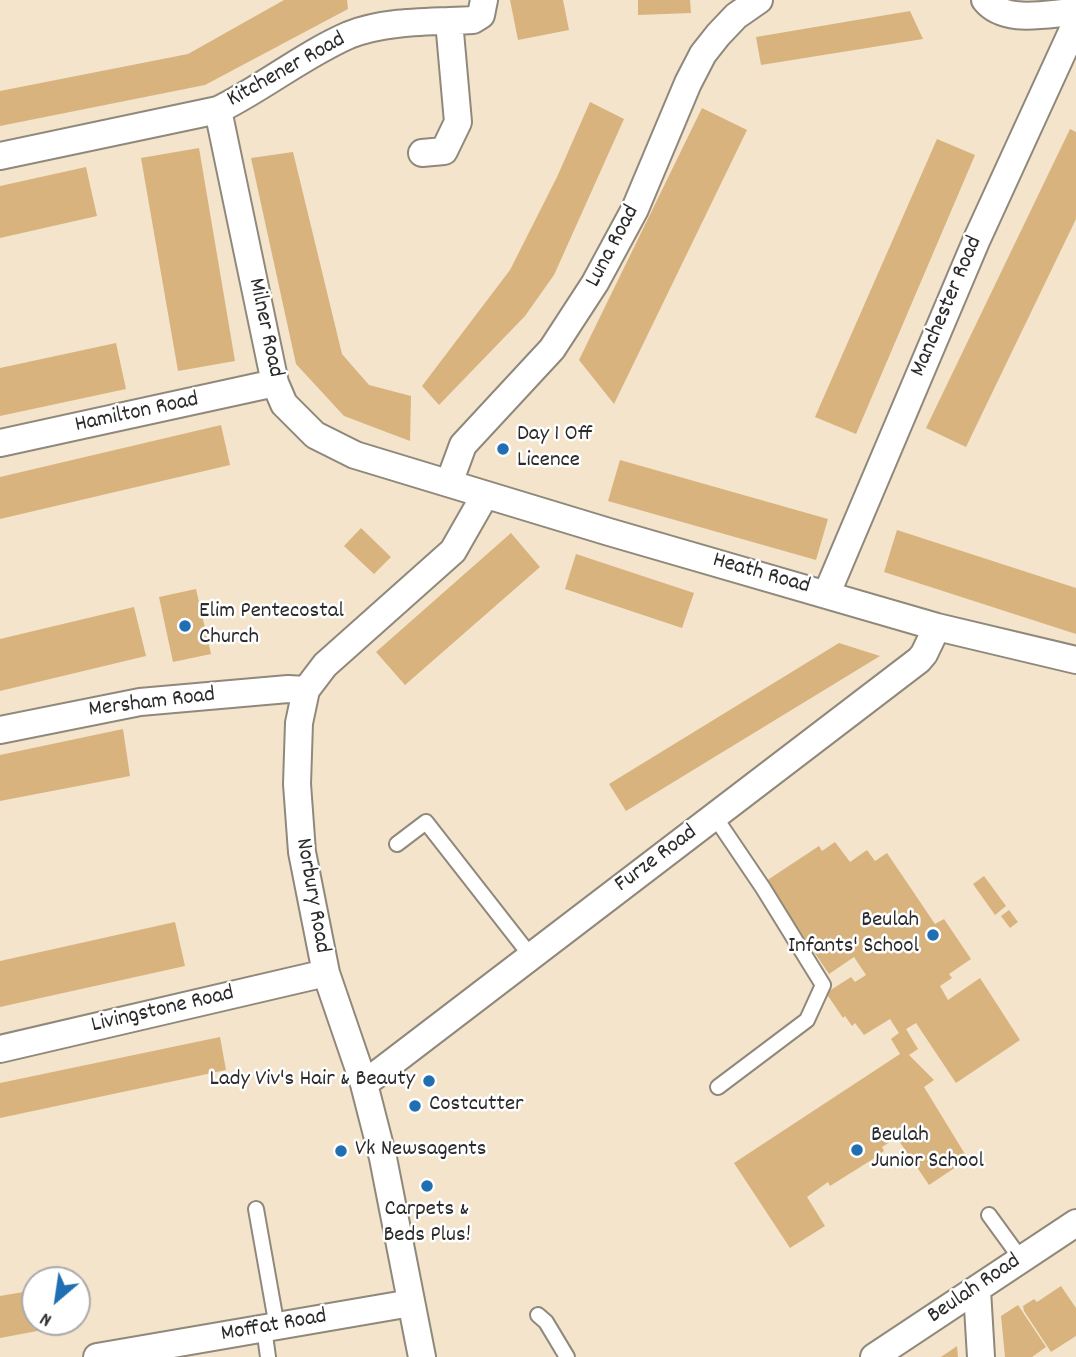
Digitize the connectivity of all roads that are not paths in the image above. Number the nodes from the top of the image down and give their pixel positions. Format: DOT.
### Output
graph roads {
  1 [pos="759,0"];
  2 [pos="985,0"];
  3 [pos="484,2"];
  4 [pos="1076,12"];
  5 [pos="449,21"];
  6 [pos="1076,23"];
  7 [pos="218,110"];
  8 [pos="422,153"];
  9 [pos="0,156"];
  10 [pos="275,383"];
  11 [pos="0,443"];
  12 [pos="449,483"];
  13 [pos="485,495"];
  14 [pos="827,593"];
  15 [pos="937,627"];
  16 [pos="1076,660"];
  17 [pos="306,690"];
  18 [pos="0,730"];
  19 [pos="715,817"];
  20 [pos="397,844"];
  21 [pos="530,956"];
  22 [pos="326,973"];
  23 [pos="0,1049"];
  24 [pos="364,1084"];
  25 [pos="718,1087"];
  26 [pos="256,1209"];
  27 [pos="989,1215"];
  28 [pos="1076,1223"];
  29 [pos="1021,1259"];
  30 [pos="977,1290"];
  31 [pos="411,1303"];
  32 [pos="538,1315"];
  33 [pos="270,1328"];
  34 [pos="97,1357"];
  35 [pos="268,1357"];
  36 [pos="422,1357"];
  37 [pos="567,1357"];
  38 [pos="874,1357"];
  39 [pos="981,1357"];
  1 -- 12 [label="street, Luna Road"];
  2 -- 4 [label="street"];
  3 -- 5 [label="street, Kitchener Road"];
  5 -- 7 [label="street, Kitchener Road"];
  5 -- 8 [label="street"];
  6 -- 14 [label="street, Manchester Road"];
  7 -- 9 [label="street, Kitchener Road"];
  7 -- 10 [label="street, Milner Road"];
  10 -- 11 [label="street, Hamilton Road"];
  10 -- 12 [label="street, Milner Road"];
  12 -- 13 [label="street, Heath Road"];
  13 -- 14 [label="street, Heath Road"];
  13 -- 17 [label="street, Norbury Road"];
  14 -- 15 [label="street, Heath Road"];
  15 -- 16 [label="street, Heath Road"];
  15 -- 19 [label="street, Furze Road"];
  17 -- 18 [label="street, Mersham Road"];
  17 -- 22 [label="street, Norbury Road"];
  19 -- 21 [label="street, Furze Road"];
  19 -- 25 [label="lane"];
  20 -- 21 [label="lane"];
  21 -- 24 [label="street, Furze Road"];
  22 -- 23 [label="street, Livingstone Road"];
  22 -- 24 [label="street, Norbury Road"];
  24 -- 31 [label="street, Norbury Road"];
  26 -- 33 [label="lane"];
  27 -- 29 [label="lane"];
  28 -- 29 [label="street, Beulah Road"];
  29 -- 30 [label="street, Beulah Road"];
  30 -- 38 [label="street, Beulah Road"];
  30 -- 39 [label="street"];
  31 -- 33 [label="street, Moffat Road"];
  31 -- 36 [label="street, Norbury Road"];
  32 -- 37 [label="lane"];
  33 -- 34 [label="street, Moffat Road"];
  33 -- 35 [label="lane"];
}
